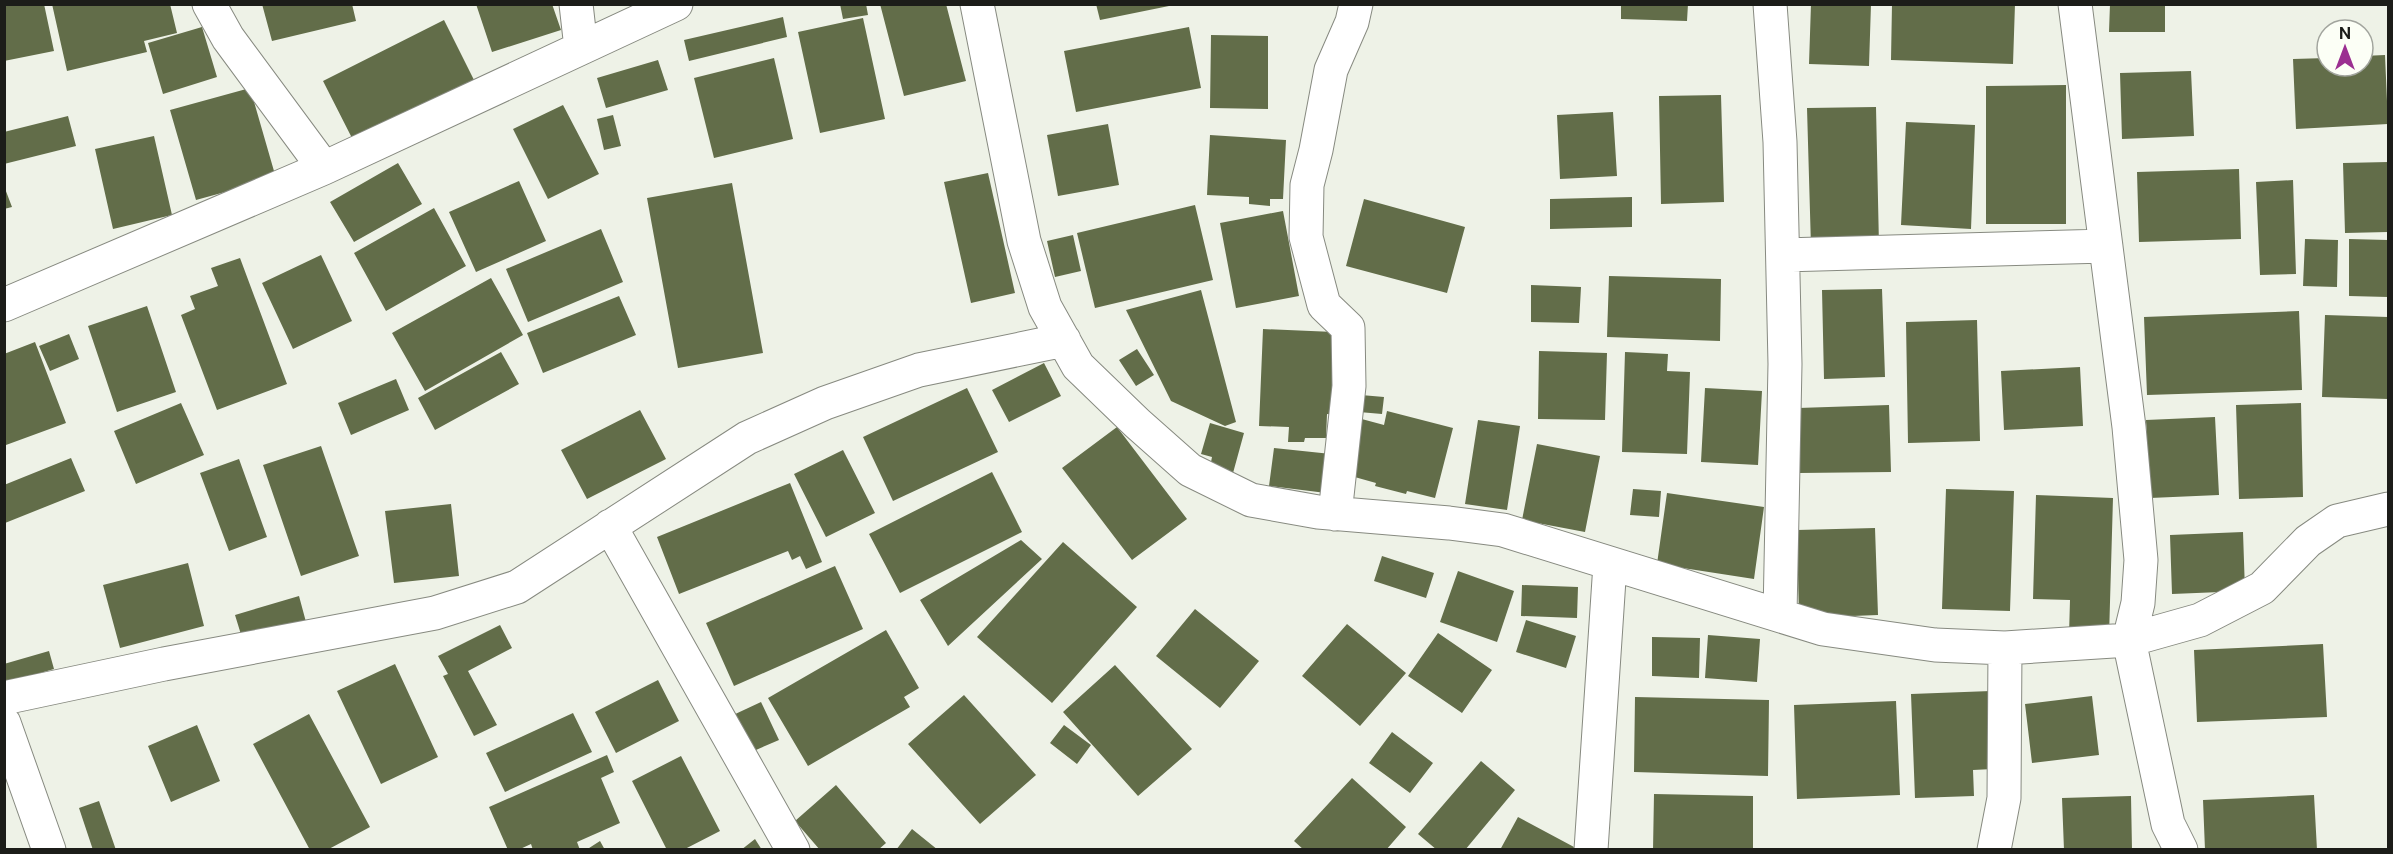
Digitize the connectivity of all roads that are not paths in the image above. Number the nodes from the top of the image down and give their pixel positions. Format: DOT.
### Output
graph roads {
  1 [pos="209,4"];
  2 [pos="576,4"];
  3 [pos="676,4"];
  4 [pos="977,4"];
  5 [pos="1356,4"];
  6 [pos="1770,4"];
  7 [pos="2075,4"];
  8 [pos="581,48"];
  9 [pos="324,168"];
  10 [pos="2106,246"];
  11 [pos="1782,255"];
  12 [pos="4,305"];
  13 [pos="1064,340"];
  14 [pos="2388,509"];
  15 [pos="1335,514"];
  16 [pos="610,526"];
  17 [pos="1610,564"];
  18 [pos="1780,615"];
  19 [pos="2129,640"];
  20 [pos="2005,648"];
  21 [pos="4,698"];
  22 [pos="4,723"];
  23 [pos="49,849"];
  24 [pos="793,849"];
  25 [pos="1591,849"];
  26 [pos="1994,849"];
  27 [pos="2181,849"];
  1 -- 9 [label="street"];
  2 -- 8 [label="street"];
  3 -- 8 [label="street"];
  4 -- 13 [label="street"];
  5 -- 15 [label="street"];
  6 -- 11 [label="street"];
  7 -- 10 [label="street"];
  8 -- 9 [label="street"];
  9 -- 12 [label="street"];
  10 -- 11 [label="street"];
  10 -- 19 [label="street"];
  11 -- 18 [label="street"];
  13 -- 15 [label="street"];
  13 -- 16 [label="street"];
  14 -- 19 [label="street"];
  15 -- 17 [label="street"];
  16 -- 21 [label="street"];
  16 -- 24 [label="street"];
  17 -- 18 [label="street"];
  17 -- 25 [label="street"];
  18 -- 20 [label="street"];
  19 -- 20 [label="street"];
  19 -- 27 [label="street"];
  20 -- 26 [label="street"];
  22 -- 23 [label="street"];
}
